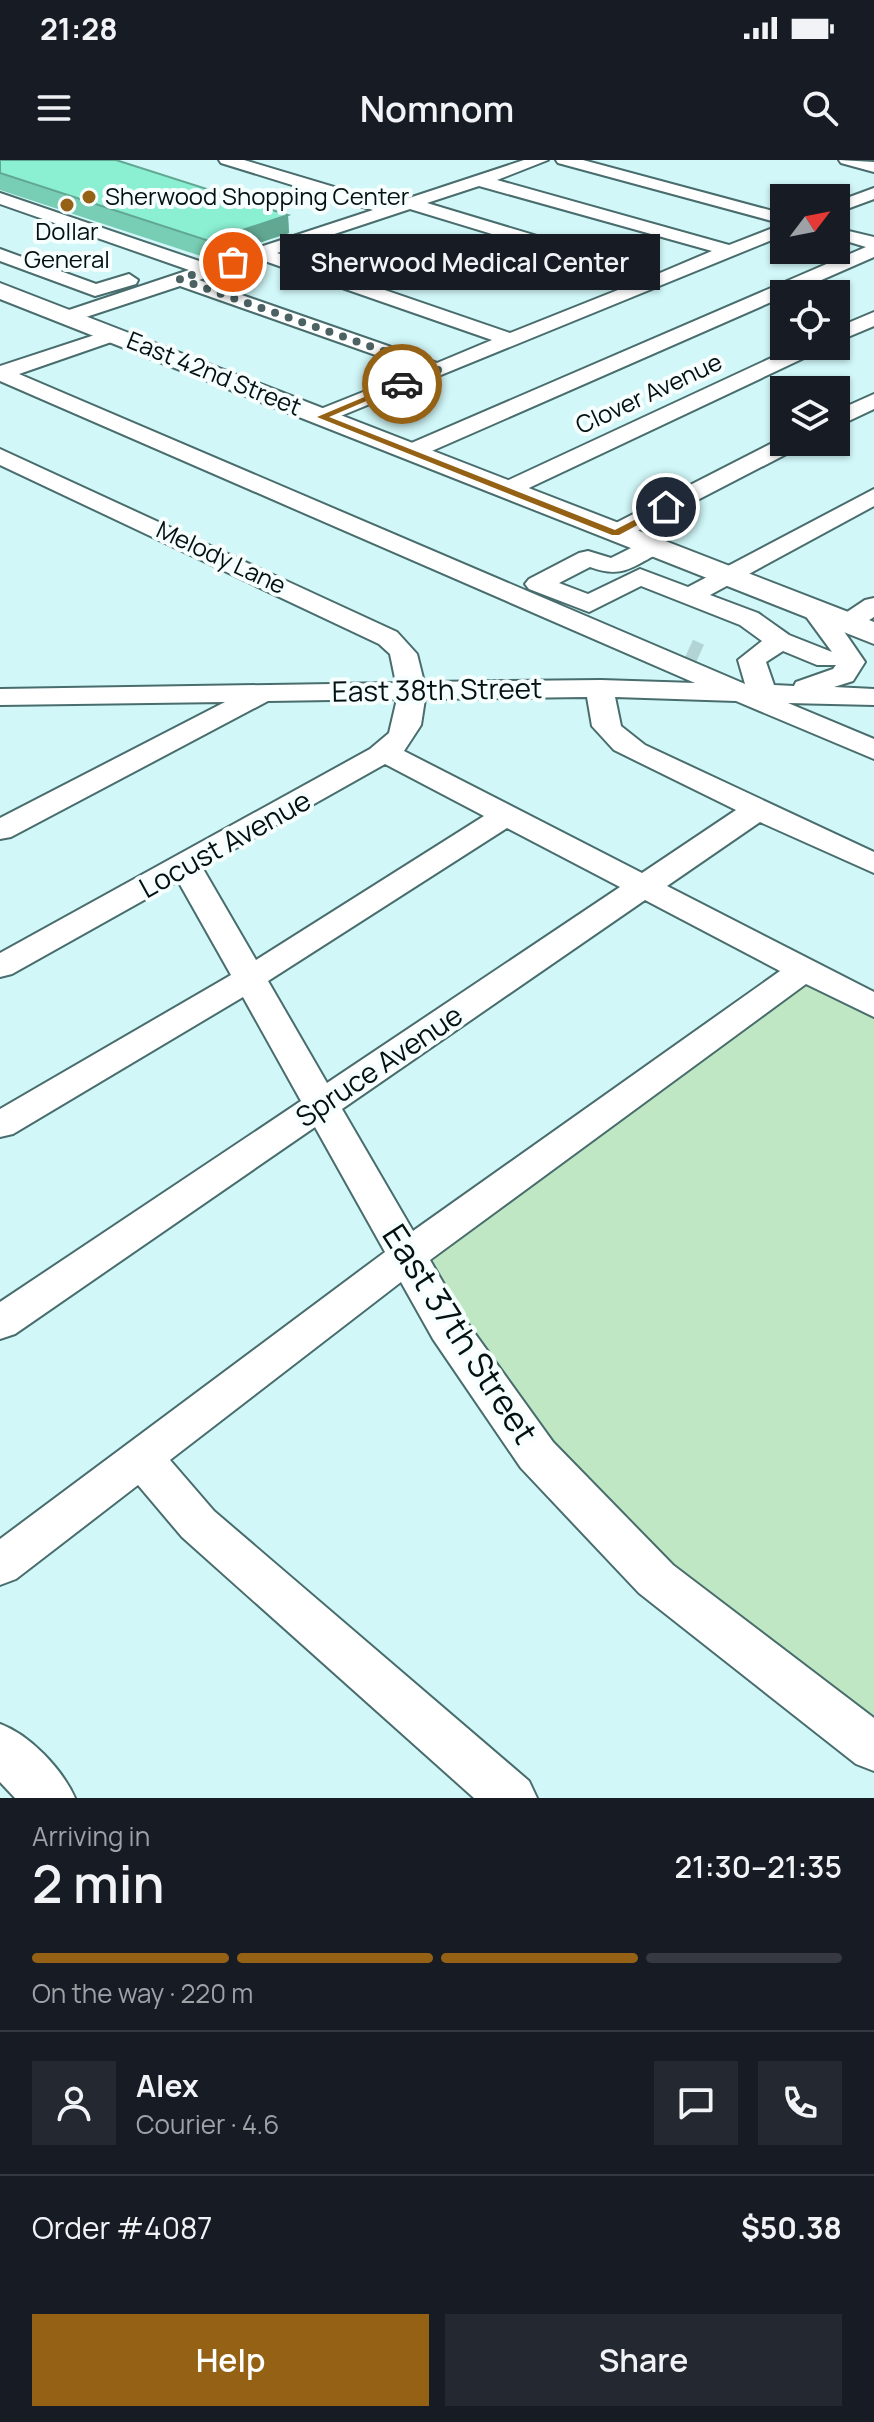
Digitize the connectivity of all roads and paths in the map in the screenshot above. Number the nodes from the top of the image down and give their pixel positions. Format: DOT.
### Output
graph roads {
  1 [pos="227,160"];
  2 [pos="498,160"];
  3 [pos="540,160"];
  4 [pos="564,160"];
  5 [pos="847,160"];
  6 [pos="520,166"];
  7 [pos="874,167"];
  8 [pos="478,180"];
  9 [pos="874,193"];
  10 [pos="0,198"];
  11 [pos="850,202"];
  12 [pos="400,206"];
  13 [pos="42,212"];
  14 [pos="770,215"];
  15 [pos="14,220"];
  16 [pos="292,224"];
  17 [pos="320,233"];
  18 [pos="770,235"];
  19 [pos="850,237"];
  20 [pos="874,243"];
  21 [pos="874,250"];
  22 [pos="731,251"];
  23 [pos="158,253"];
  24 [pos="259,253"];
  25 [pos="0,255"];
  26 [pos="181,271"];
  27 [pos="661,279"];
  28 [pos="72,282"];
  29 [pos="10,294"];
  30 [pos="67,317"];
  31 [pos="874,318"];
  32 [pos="850,329"];
  33 [pos="113,335"];
  34 [pos="511,340"];
  35 [pos="784,360"];
  36 [pos="438,370"];
  37 [pos="0,373"];
  38 [pos="874,400"];
  39 [pos="850,413"];
  40 [pos="321,417"];
  41 [pos="410,452"];
  42 [pos="770,453"];
  43 [pos="0,456"];
  44 [pos="506,490"];
  45 [pos="874,496"];
  46 [pos="615,533"];
  47 [pos="652,547"];
  48 [pos="613,567"];
  49 [pos="725,576"];
  50 [pos="640,577"];
  51 [pos="689,596"];
  52 [pos="578,611"];
  53 [pos="842,616"];
  54 [pos="772,636"];
  55 [pos="827,659"];
  56 [pos="765,681"];
  57 [pos="601,688"];
  58 [pos="409,689"];
  59 [pos="265,692"];
  60 [pos="0,697"];
  61 [pos="874,697"];
  62 [pos="874,750"];
  63 [pos="384,752"];
  64 [pos="758,809"];
  65 [pos="505,814"];
  66 [pos="0,830"];
  67 [pos="874,864"];
  68 [pos="186,866"];
  69 [pos="645,886"];
  70 [pos="0,967"];
  71 [pos="803,970"];
  72 [pos="250,978"];
  73 [pos="874,1006"];
  74 [pos="322,1105"];
  75 [pos="0,1125"];
  76 [pos="407,1256"];
  77 [pos="0,1323"];
  78 [pos="141,1458"];
  79 [pos="0,1565"];
  80 [pos="0,1747"];
  81 [pos="874,1748"];
  82 [pos="49,1798"];
  83 [pos="511,1798"];
  1 -- 12 [label="street"];
  2 -- 6 [label="street"];
  3 -- 6 [label="street"];
  4 -- 14 [label="street"];
  5 -- 7 [label="street"];
  6 -- 8 [label="street"];
  8 -- 12 [label="street"];
  8 -- 22 [label="street"];
  9 -- 11 [label="street"];
  10 -- 13 [label="street"];
  12 -- 17 [label="street"];
  12 -- 27 [label="street"];
  13 -- 15 [label="street"];
  13 -- 23 [label="street"];
  16 -- 17 [label="street"];
  17 -- 24 [label="street"];
  18 -- 22 [label="street"];
  19 -- 20 [label="street"];
  21 -- 41 [label="street"];
  22 -- 27 [label="street"];
  23 -- 26 [label="street"];
  23 -- 28 [label="street"];
  24 -- 26 [label="street"];
  24 -- 34 [label="street"];
  25 -- 28 [label="street"];
  26 -- 28 [label="street"];
  26 -- 30 [label="street"];
  26 -- 36 [label="street"];
  27 -- 34 [label="street"];
  28 -- 29 [label="street"];
  29 -- 30 [label="highway, East 42nd Street"];
  30 -- 33 [label="highway, East 42nd Street"];
  31 -- 32 [label="street"];
  33 -- 37 [label="street"];
  33 -- 40 [label="highway, East 42nd Street"];
  34 -- 36 [label="street"];
  35 -- 44 [label="street, Clover Avenue"];
  36 -- 40 [label="street"];
  37 -- 52 [label="street"];
  38 -- 39 [label="street"];
  40 -- 41 [label="highway, East 42nd Street"];
  41 -- 44 [label="highway, East 42nd Street"];
  42 -- 46 [label="street"];
  43 -- 58 [label="street, Melody Lane"];
  44 -- 46 [label="highway, East 42nd Street"];
  45 -- 49 [label="street"];
  46 -- 47 [label="highway, East 42nd Street"];
  47 -- 48 [label="street"];
  47 -- 49 [label="highway, East 42nd Street"];
  48 -- 50 [label="street"];
  48 -- 52 [label="street"];
  49 -- 51 [label="street"];
  49 -- 53 [label="highway, East 42nd Street"];
  50 -- 51 [label="street"];
  50 -- 52 [label="street"];
  51 -- 54 [label="street"];
  52 -- 56 [label="street"];
  53 -- 54 [label="street"];
  53 -- 56 [label="street"];
  54 -- 55 [label="street"];
  54 -- 56 [label="street"];
  56 -- 57 [label="street, East 38th Street"];
  56 -- 61 [label="street, East 38th Street"];
  56 -- 62 [label="street"];
  57 -- 58 [label="street, East 38th Street"];
  57 -- 64 [label="street"];
  58 -- 59 [label="street, East 38th Street"];
  58 -- 63 [label="street, Locust Avenue"];
  59 -- 60 [label="street, East 38th Street"];
  59 -- 66 [label="street"];
  63 -- 65 [label="street"];
  63 -- 68 [label="street, Locust Avenue"];
  64 -- 67 [label="street"];
  64 -- 69 [label="street, Spruce Avenue"];
  65 -- 69 [label="street"];
  65 -- 72 [label="street"];
  68 -- 70 [label="street, Locust Avenue"];
  68 -- 72 [label="street, East 37th Street"];
  69 -- 71 [label="street"];
  69 -- 74 [label="street, Spruce Avenue"];
  71 -- 73 [label="street"];
  71 -- 76 [label="street"];
  72 -- 74 [label="street, East 37th Street"];
  72 -- 75 [label="street"];
  74 -- 76 [label="street, East 37th Street"];
  74 -- 77 [label="street, Spruce Avenue"];
  76 -- 78 [label="street"];
  76 -- 81 [label="street, East 37th Street"];
  78 -- 79 [label="street"];
  78 -- 83 [label="street"];
  80 -- 82 [label="street"];
}
